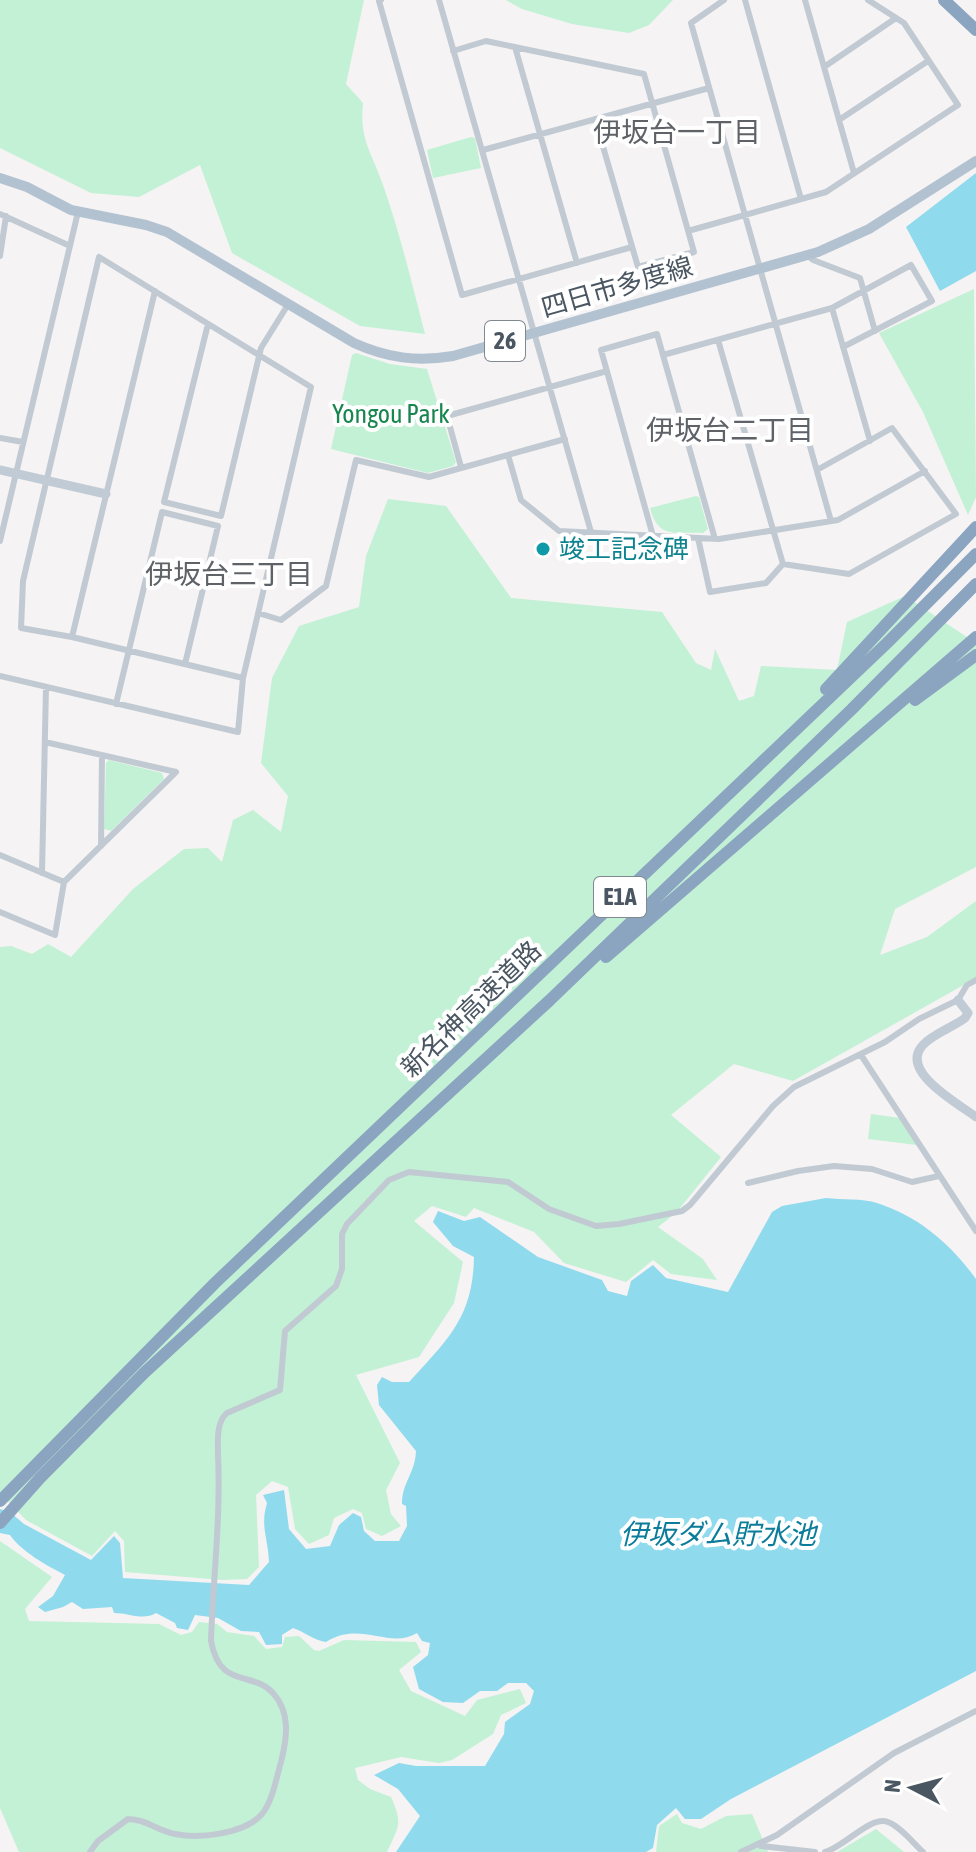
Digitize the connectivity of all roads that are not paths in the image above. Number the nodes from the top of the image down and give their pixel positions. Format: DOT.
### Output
graph roads {
  1 [pos="381,0"];
  2 [pos="439,0"];
  3 [pos="724,0"];
  4 [pos="745,0"];
  5 [pos="805,0"];
  6 [pos="868,0"];
  7 [pos="944,0"];
  8 [pos="896,18"];
  9 [pos="976,30"];
  10 [pos="515,47"];
  11 [pos="453,51"];
  12 [pos="928,61"];
  13 [pos="824,67"];
  14 [pos="709,88"];
  15 [pos="651,103"];
  16 [pos="595,119"];
  17 [pos="839,120"];
  18 [pos="540,134"];
  19 [pos="483,150"];
  20 [pos="976,161"];
  21 [pos="854,173"];
  22 [pos="0,178"];
  23 [pos="801,199"];
  24 [pos="78,212"];
  25 [pos="3,215"];
  26 [pos="744,215"];
  27 [pos="688,231"];
  28 [pos="70,246"];
  29 [pos="632,247"];
  30 [pos="0,256"];
  31 [pos="808,256"];
  32 [pos="577,263"];
  33 [pos="760,269"];
  34 [pos="520,279"];
  35 [pos="155,291"];
  36 [pos="863,291"];
  37 [pos="289,303"];
  38 [pos="832,308"];
  39 [pos="208,324"];
  40 [pos="776,324"];
  41 [pos="875,331"];
  42 [pos="536,332"];
  43 [pos="718,340"];
  44 [pos="843,347"];
  45 [pos="260,354"];
  46 [pos="663,355"];
  47 [pos="607,371"];
  48 [pos="551,387"];
  49 [pos="0,438"];
  50 [pos="565,439"];
  51 [pos="870,441"];
  52 [pos="23,442"];
  53 [pos="508,455"];
  54 [pos="461,467"];
  55 [pos="0,470"];
  56 [pos="817,470"];
  57 [pos="925,471"];
  58 [pos="16,473"];
  59 [pos="47,479"];
  60 [pos="106,494"];
  61 [pos="831,521"];
  62 [pos="2,522"];
  63 [pos="976,525"];
  64 [pos="773,530"];
  65 [pos="591,532"];
  66 [pos="653,536"];
  67 [pos="698,538"];
  68 [pos="715,539"];
  69 [pos="0,541"];
  70 [pos="976,554"];
  71 [pos="783,564"];
  72 [pos="976,584"];
  73 [pos="258,613"];
  74 [pos="72,637"];
  75 [pos="976,637"];
  76 [pos="129,651"];
  77 [pos="976,655"];
  78 [pos="185,664"];
  79 [pos="0,676"];
  80 [pos="243,678"];
  81 [pos="46,687"];
  82 [pos="116,704"];
  83 [pos="787,736"];
  84 [pos="45,742"];
  85 [pos="102,755"];
  86 [pos="814,778"];
  87 [pos="101,846"];
  88 [pos="0,855"];
  89 [pos="42,873"];
  90 [pos="64,882"];
  91 [pos="0,912"];
  92 [pos="976,980"];
  93 [pos="550,1000"];
  94 [pos="958,1000"];
  95 [pos="861,1055"];
  96 [pos="976,1117"];
  97 [pos="939,1176"];
  98 [pos="748,1183"];
  99 [pos="976,1231"];
  100 [pos="0,1501"];
  101 [pos="0,1523"];
  102 [pos="976,1711"];
  103 [pos="757,1846"];
  104 [pos="90,1852"];
  105 [pos="741,1852"];
  106 [pos="815,1852"];
  107 [pos="825,1852"];
  108 [pos="923,1852"];
  1 -- 34 [label="street"];
  2 -- 11 [label="street"];
  3 -- 14 [label="street"];
  4 -- 23 [label="street"];
  5 -- 13 [label="street"];
  6 -- 8 [label="street"];
  7 -- 9 [label="highway"];
  8 -- 12 [label="street"];
  8 -- 13 [label="street"];
  10 -- 11 [label="street"];
  10 -- 15 [label="street"];
  10 -- 18 [label="street"];
  11 -- 19 [label="street"];
  12 -- 17 [label="street"];
  12 -- 21 [label="street"];
  13 -- 17 [label="street"];
  14 -- 15 [label="street"];
  14 -- 26 [label="street"];
  15 -- 16 [label="street"];
  15 -- 27 [label="street"];
  16 -- 18 [label="street"];
  16 -- 29 [label="street"];
  17 -- 21 [label="street"];
  18 -- 19 [label="street"];
  18 -- 32 [label="street"];
  19 -- 34 [label="street"];
  20 -- 31 [label="main road, 四日市多度線 / 26"];
  21 -- 23 [label="street"];
  22 -- 24 [label="main road, 四日市多度線 / 26"];
  23 -- 26 [label="street"];
  24 -- 28 [label="street"];
  24 -- 37 [label="main road, 四日市多度線 / 26"];
  25 -- 28 [label="street"];
  25 -- 30 [label="street"];
  26 -- 27 [label="street"];
  26 -- 33 [label="street"];
  27 -- 29 [label="street"];
  28 -- 52 [label="street"];
  29 -- 32 [label="street"];
  31 -- 33 [label="main road, 四日市多度線 / 26"];
  31 -- 36 [label="street"];
  32 -- 34 [label="street"];
  33 -- 40 [label="street"];
  33 -- 42 [label="main road, 四日市多度線 / 26"];
  34 -- 42 [label="street"];
  35 -- 39 [label="street"];
  35 -- 59 [label="street"];
  35 -- 60 [label="street"];
  36 -- 38 [label="street"];
  36 -- 41 [label="street"];
  36 -- 41 [label="street"];
  37 -- 42 [label="main road, 四日市多度線 / 26"];
  37 -- 45 [label="street"];
  38 -- 40 [label="street"];
  38 -- 44 [label="street"];
  39 -- 45 [label="street"];
  39 -- 45 [label="street"];
  40 -- 43 [label="street"];
  40 -- 56 [label="street"];
  41 -- 44 [label="street"];
  42 -- 48 [label="street"];
  43 -- 46 [label="street"];
  43 -- 64 [label="street"];
  44 -- 51 [label="street"];
  45 -- 73 [label="street"];
  46 -- 47 [label="street"];
  46 -- 68 [label="street"];
  47 -- 48 [label="street"];
  47 -- 66 [label="street"];
  48 -- 50 [label="street"];
  48 -- 54 [label="street"];
  49 -- 52 [label="street"];
  50 -- 53 [label="street"];
  50 -- 65 [label="street"];
  51 -- 56 [label="street"];
  51 -- 57 [label="street"];
  52 -- 58 [label="street"];
  53 -- 54 [label="street"];
  53 -- 65 [label="street"];
  54 -- 73 [label="street"];
  55 -- 58 [label="street"];
  56 -- 61 [label="street"];
  57 -- 61 [label="street"];
  57 -- 71 [label="street"];
  58 -- 59 [label="street"];
  58 -- 62 [label="street"];
  59 -- 60 [label="street"];
  59 -- 74 [label="street"];
  60 -- 74 [label="street"];
  61 -- 64 [label="street"];
  62 -- 69 [label="street"];
  63 -- 83 [label="highway"];
  64 -- 68 [label="street"];
  64 -- 71 [label="street"];
  65 -- 66 [label="street"];
  66 -- 67 [label="street"];
  67 -- 68 [label="street"];
  67 -- 71 [label="street"];
  70 -- 83 [label="highway, 新名神高速道路 / E1A"];
  72 -- 93 [label="highway, 新名神高速道路 / E1A"];
  73 -- 80 [label="street"];
  74 -- 76 [label="street"];
  75 -- 86 [label="highway"];
  76 -- 78 [label="street"];
  76 -- 78 [label="street"];
  76 -- 82 [label="street"];
  77 -- 86 [label="highway"];
  78 -- 80 [label="street"];
  79 -- 81 [label="street"];
  80 -- 82 [label="street"];
  81 -- 82 [label="street"];
  81 -- 84 [label="street"];
  83 -- 100 [label="highway, 新名神高速道路 / E1A"];
  84 -- 85 [label="street"];
  84 -- 89 [label="street"];
  85 -- 87 [label="street"];
  85 -- 87 [label="street"];
  86 -- 93 [label="highway"];
  87 -- 90 [label="street"];
  88 -- 89 [label="street"];
  89 -- 90 [label="street"];
  90 -- 91 [label="street"];
  92 -- 94 [label="street"];
  93 -- 101 [label="highway, 新名神高速道路 / E1A"];
  94 -- 95 [label="street"];
  94 -- 96 [label="street"];
  95 -- 97 [label="street"];
  95 -- 104 [label="street"];
  97 -- 98 [label="street"];
  97 -- 99 [label="street"];
  102 -- 103 [label="street"];
  103 -- 105 [label="street"];
  103 -- 106 [label="street"];
  107 -- 108 [label="street"];
}
